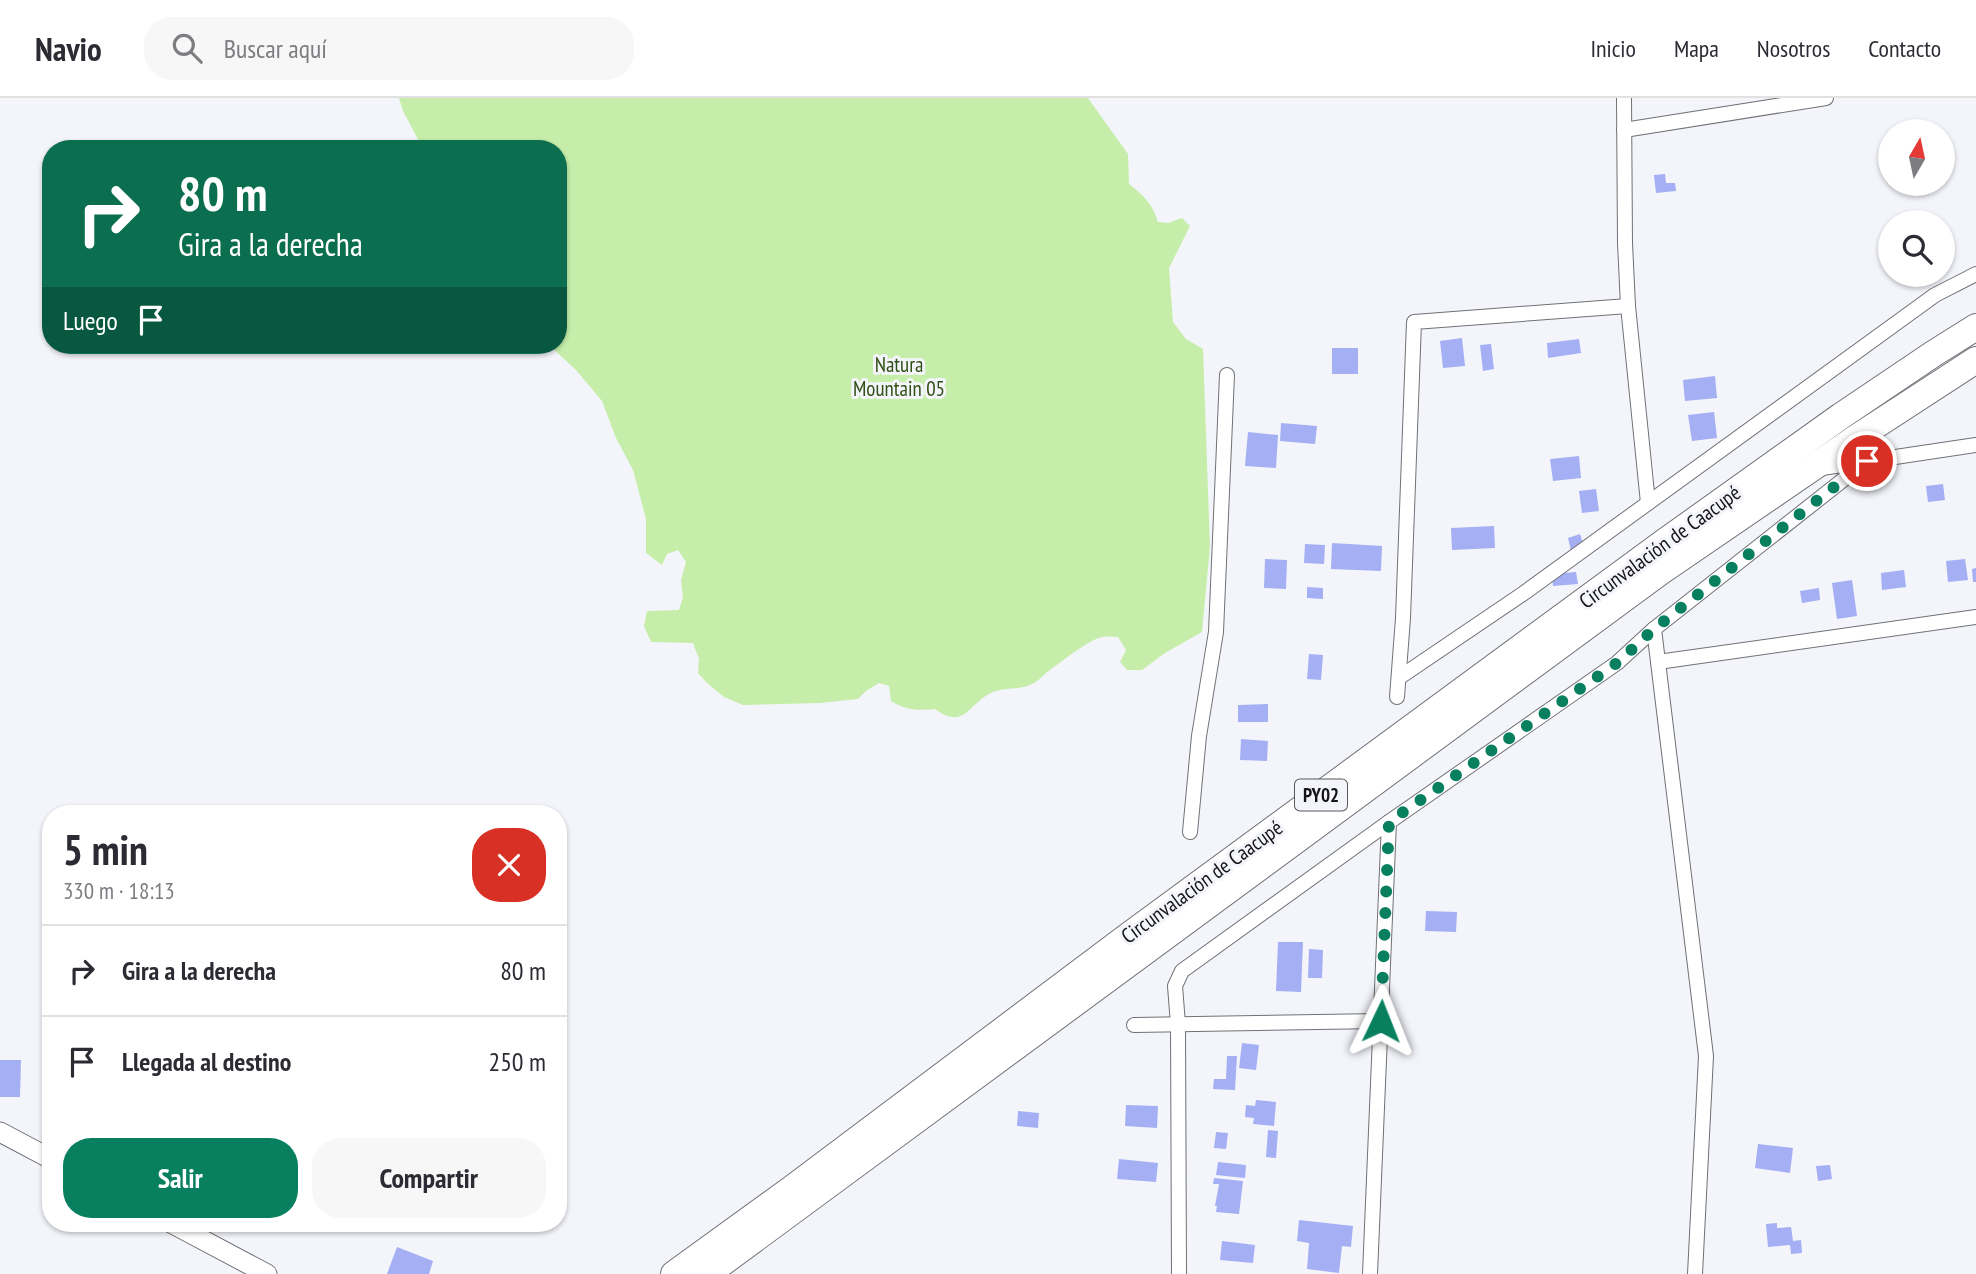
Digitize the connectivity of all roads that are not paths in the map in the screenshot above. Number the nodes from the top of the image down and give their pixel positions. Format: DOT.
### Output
graph roads {
  1 [pos="1624,98"];
  2 [pos="1826,98"];
  3 [pos="1625,130"];
  4 [pos="1976,274"];
  5 [pos="1628,306"];
  6 [pos="1976,327"];
  7 [pos="1976,360"];
  8 [pos="1227,375"];
  9 [pos="1976,445"];
  10 [pos="1867,461"];
  11 [pos="1808,470"];
  12 [pos="1648,503"];
  13 [pos="1976,617"];
  14 [pos="1654,629"];
  15 [pos="1658,662"];
  16 [pos="1400,677"];
  17 [pos="1398,696"];
  18 [pos="1389,822"];
  19 [pos="1190,832"];
  20 [pos="1381,1021"];
  21 [pos="1178,1024"];
  22 [pos="1134,1025"];
  23 [pos="0,1132"];
  24 [pos="42,1154"];
  25 [pos="202,1232"];
  26 [pos="267,1274"];
  27 [pos="674,1274"];
  28 [pos="707,1274"];
  29 [pos="1179,1274"];
  30 [pos="1370,1274"];
  31 [pos="1695,1274"];
  1 -- 3 [label="street"];
  2 -- 3 [label="street"];
  3 -- 5 [label="street"];
  4 -- 12 [label="street"];
  5 -- 12 [label="street"];
  5 -- 16 [label="street"];
  6 -- 27 [label="highway, Circunvalación de Caacupé / PY02"];
  7 -- 11 [label="highway, Circunvalación de Caacupé / PY02"];
  8 -- 19 [label="street"];
  9 -- 10 [label="street"];
  10 -- 11 [label="street"];
  10 -- 14 [label="street"];
  11 -- 28 [label="highway, Circunvalación de Caacupé / PY02"];
  12 -- 16 [label="street"];
  13 -- 15 [label="street"];
  14 -- 15 [label="street"];
  14 -- 18 [label="street"];
  15 -- 31 [label="street"];
  16 -- 17 [label="street"];
  18 -- 20 [label="street"];
  18 -- 21 [label="street"];
  20 -- 21 [label="street"];
  20 -- 30 [label="street"];
  21 -- 22 [label="street"];
  21 -- 29 [label="street"];
  23 -- 24 [label="street"];
  25 -- 26 [label="street"];
}
